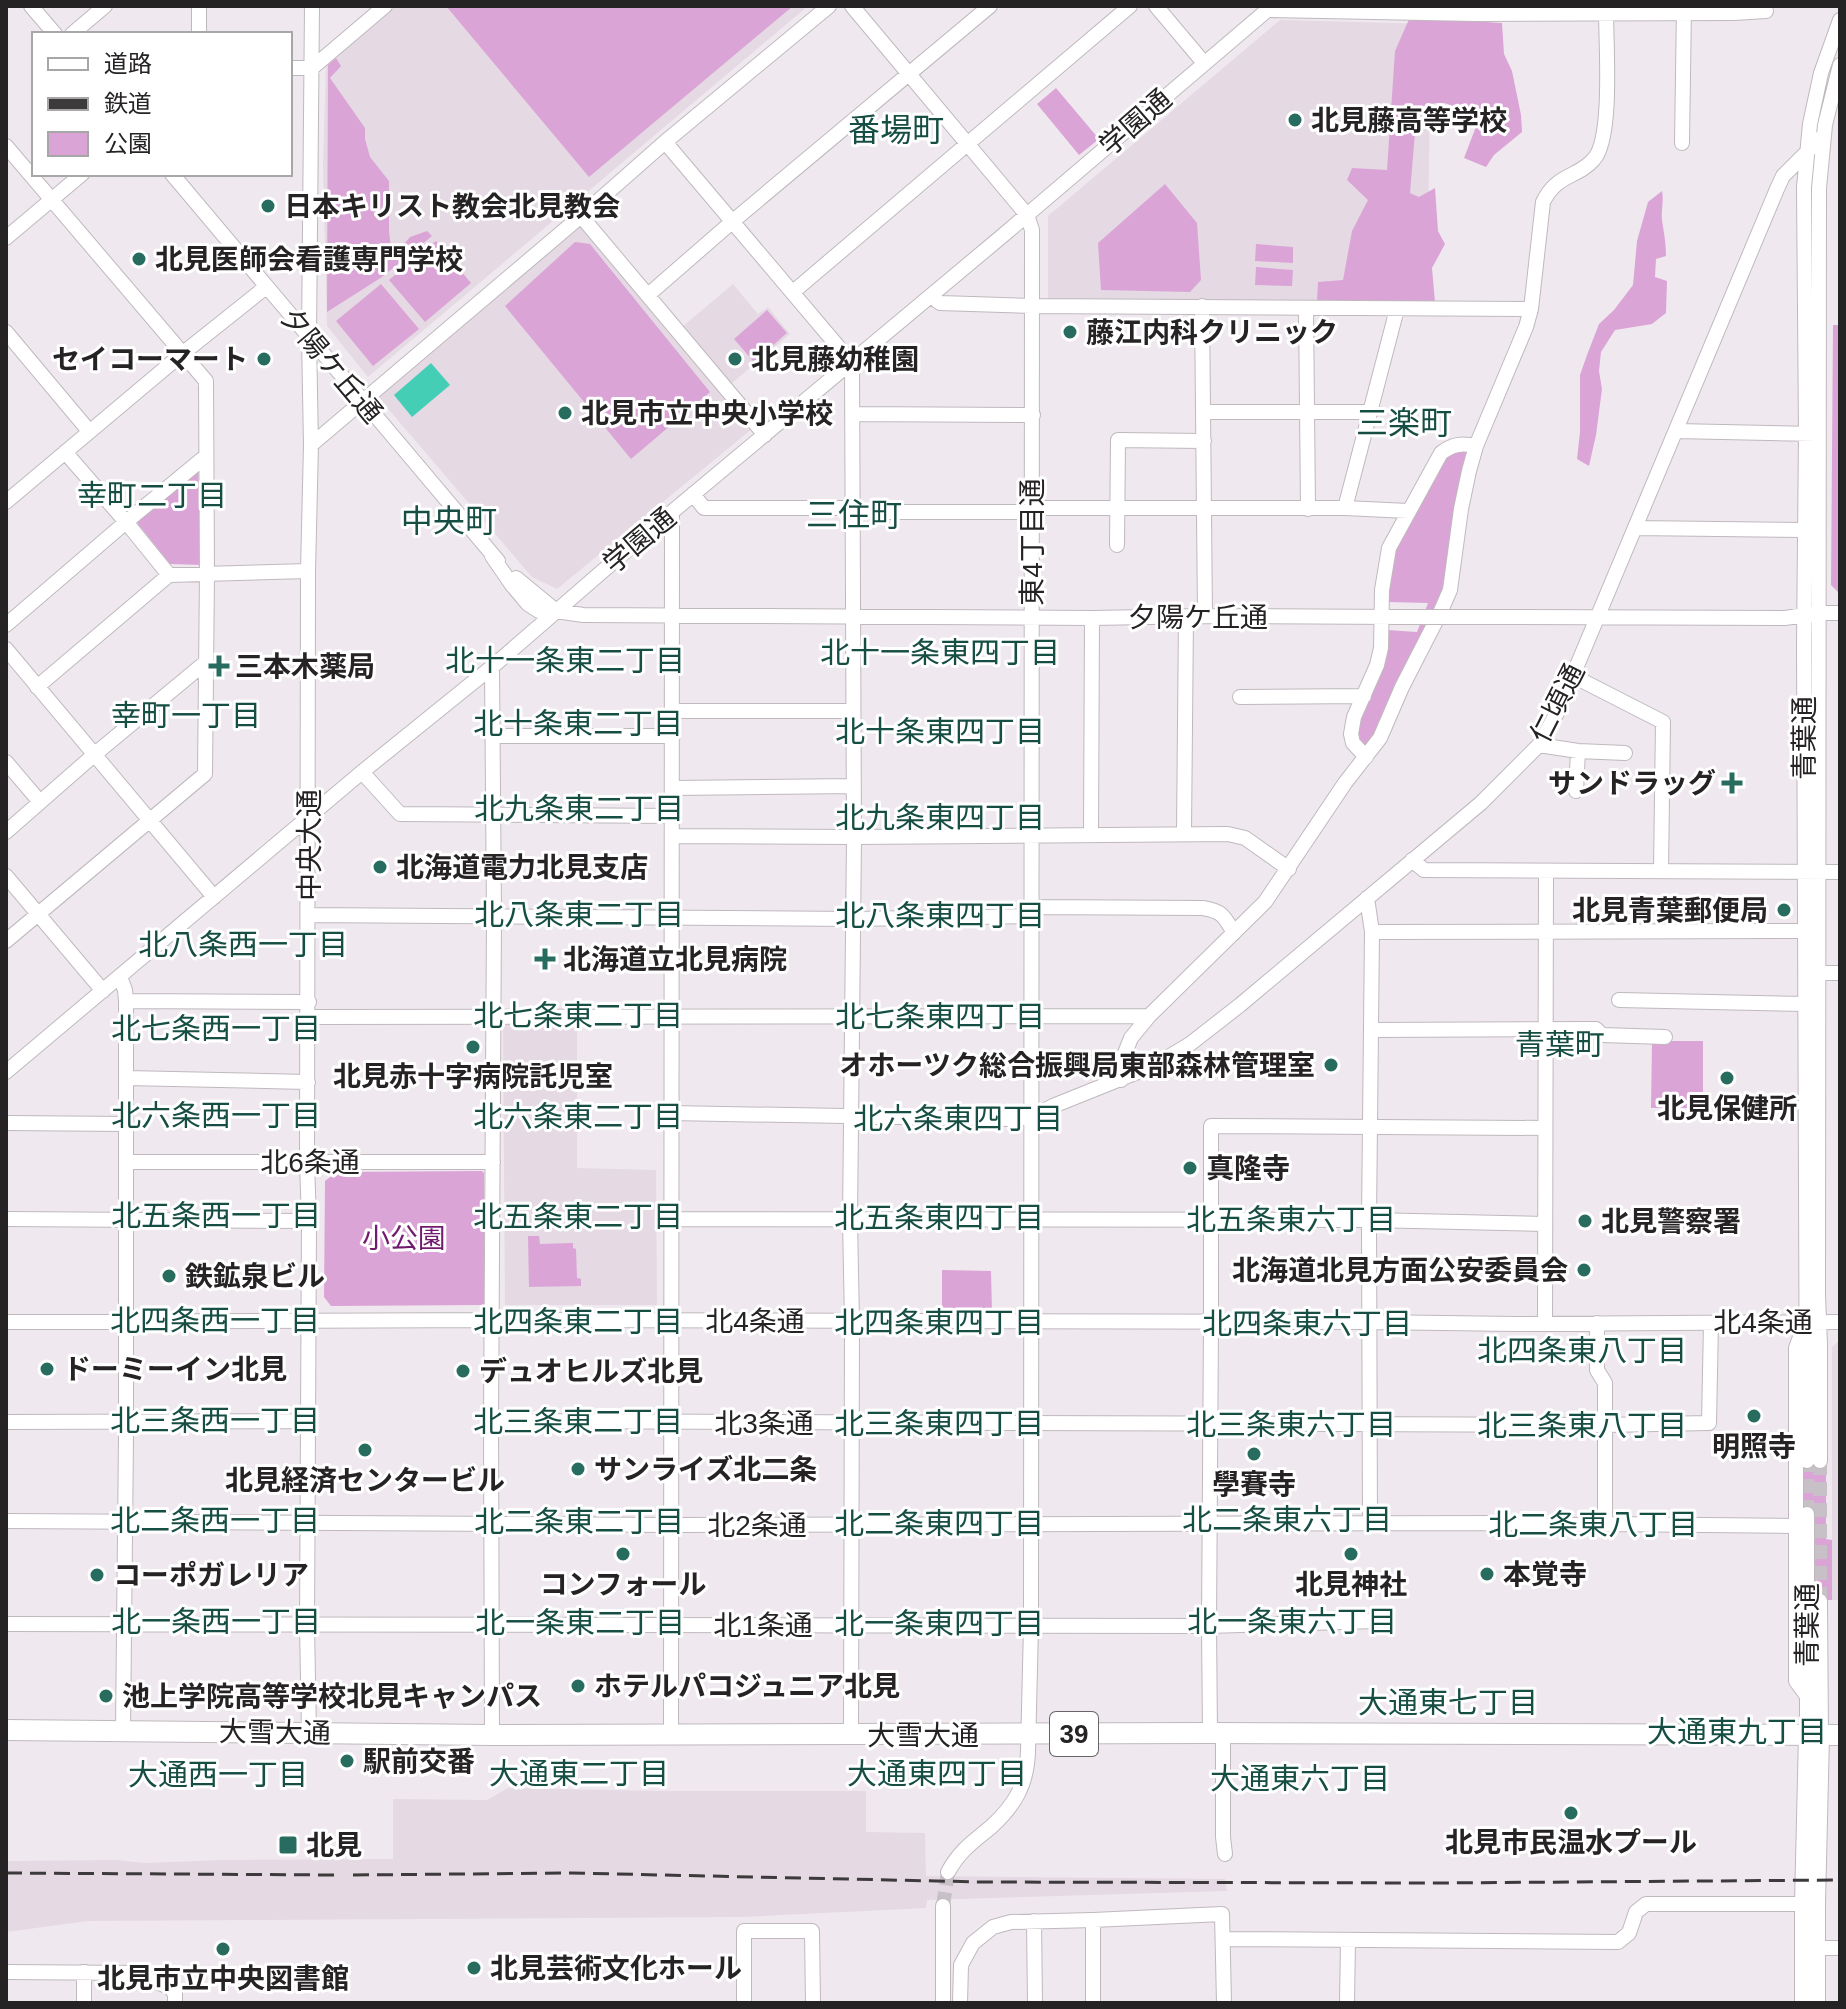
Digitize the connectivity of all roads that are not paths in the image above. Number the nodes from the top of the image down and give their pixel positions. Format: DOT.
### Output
graph roads {
  1 [pos="31,6"];
  2 [pos="105,6"];
  3 [pos="199,6"];
  4 [pos="312,6"];
  5 [pos="385,6"];
  6 [pos="829,6"];
  7 [pos="852,6"];
  8 [pos="990,6"];
  9 [pos="1130,6"];
  10 [pos="1156,6"];
  11 [pos="1270,8"];
  12 [pos="1399,9"];
  13 [pos="1684,9"];
  14 [pos="1734,9"];
  15 [pos="1477,10"];
  16 [pos="1600,10"];
  17 [pos="1766,11"];
  18 [pos="1840,20"];
  19 [pos="53,32"];
  20 [pos="74,32"];
  21 [pos="199,32"];
  22 [pos="1204,63"];
  23 [pos="1840,65"];
  24 [pos="292,68"];
  25 [pos="312,68"];
  26 [pos="909,74"];
  27 [pos="1824,135"];
  28 [pos="665,142"];
  29 [pos="1682,143"];
  30 [pos="968,144"];
  31 [pos="6,146"];
  32 [pos="1809,150"];
  33 [pos="80,176"];
  34 [pos="174,176"];
  35 [pos="52,200"];
  36 [pos="1027,215"];
  37 [pos="581,216"];
  38 [pos="733,221"];
  39 [pos="6,238"];
  40 [pos="266,287"];
  41 [pos="793,292"];
  42 [pos="648,295"];
  43 [pos="931,296"];
  44 [pos="1033,306"];
  45 [pos="1202,306"];
  46 [pos="1306,308"];
  47 [pos="1397,309"];
  48 [pos="1531,309"];
  49 [pos="6,332"];
  50 [pos="309,338"];
  51 [pos="182,354"];
  52 [pos="852,363"];
  53 [pos="363,403"];
  54 [pos="1204,412"];
  55 [pos="1307,412"];
  56 [pos="1370,412"];
  57 [pos="852,414"];
  58 [pos="1033,415"];
  59 [pos="89,431"];
  60 [pos="1676,431"];
  61 [pos="1813,434"];
  62 [pos="765,435"];
  63 [pos="1204,441"];
  64 [pos="311,445"];
  65 [pos="1476,446"];
  66 [pos="65,452"];
  67 [pos="206,456"];
  68 [pos="693,494"];
  69 [pos="6,502"];
  70 [pos="1117,508"];
  71 [pos="1345,508"];
  72 [pos="1204,509"];
  73 [pos="1308,509"];
  74 [pos="853,510"];
  75 [pos="1032,510"];
  76 [pos="1408,511"];
  77 [pos="672,512"];
  78 [pos="126,522"];
  79 [pos="1635,528"];
  80 [pos="1805,530"];
  81 [pos="1117,545"];
  82 [pos="308,571"];
  83 [pos="207,573"];
  84 [pos="169,575"];
  85 [pos="556,611"];
  86 [pos="1840,613"];
  87 [pos="1811,614"];
  88 [pos="852,616"];
  89 [pos="1205,616"];
  90 [pos="1599,616"];
  91 [pos="673,617"];
  92 [pos="1186,617"];
  93 [pos="1380,617"];
  94 [pos="1032,618"];
  95 [pos="1092,618"];
  96 [pos="6,625"];
  97 [pos="6,649"];
  98 [pos="206,662"];
  99 [pos="492,667"];
  100 [pos="1573,676"];
  101 [pos="37,687"];
  102 [pos="1364,696"];
  103 [pos="1240,697"];
  104 [pos="673,711"];
  105 [pos="853,711"];
  106 [pos="493,736"];
  107 [pos="673,736"];
  108 [pos="1539,745"];
  109 [pos="1578,751"];
  110 [pos="1625,753"];
  111 [pos="95,754"];
  112 [pos="1366,757"];
  113 [pos="6,762"];
  114 [pos="362,772"];
  115 [pos="853,786"];
  116 [pos="673,788"];
  117 [pos="1576,791"];
  118 [pos="40,802"];
  119 [pos="494,813"];
  120 [pos="673,816"];
  121 [pos="309,817"];
  122 [pos="150,821"];
  123 [pos="6,832"];
  124 [pos="1184,833"];
  125 [pos="1091,834"];
  126 [pos="1033,835"];
  127 [pos="673,836"];
  128 [pos="854,837"];
  129 [pos="1412,860"];
  130 [pos="1289,869"];
  131 [pos="1546,871"];
  132 [pos="1661,871"];
  133 [pos="1812,872"];
  134 [pos="1840,872"];
  135 [pos="6,876"];
  136 [pos="214,897"];
  137 [pos="1367,898"];
  138 [pos="1032,911"];
  139 [pos="38,914"];
  140 [pos="309,915"];
  141 [pos="494,917"];
  142 [pos="672,917"];
  143 [pos="852,919"];
  144 [pos="1546,930"];
  145 [pos="1805,931"];
  146 [pos="1372,932"];
  147 [pos="1234,933"];
  148 [pos="6,941"];
  149 [pos="1812,972"];
  150 [pos="1840,973"];
  151 [pos="120,977"];
  152 [pos="103,991"];
  153 [pos="1619,1000"];
  154 [pos="126,1001"];
  155 [pos="309,1002"];
  156 [pos="1805,1004"];
  157 [pos="1149,1016"];
  158 [pos="308,1017"];
  159 [pos="671,1017"];
  160 [pos="1032,1017"];
  161 [pos="493,1018"];
  162 [pos="852,1018"];
  163 [pos="1546,1029"];
  164 [pos="1372,1030"];
  165 [pos="1665,1037"];
  166 [pos="6,1072"];
  167 [pos="126,1078"];
  168 [pos="1121,1080"];
  169 [pos="308,1082"];
  170 [pos="670,1113"];
  171 [pos="851,1117"];
  172 [pos="1032,1117"];
  173 [pos="6,1123"];
  174 [pos="126,1124"];
  175 [pos="1371,1126"];
  176 [pos="1545,1128"];
  177 [pos="126,1162"];
  178 [pos="493,1162"];
  179 [pos="307,1163"];
  180 [pos="6,1219"];
  181 [pos="671,1219"];
  182 [pos="850,1220"];
  183 [pos="1032,1220"];
  184 [pos="1211,1220"];
  185 [pos="1369,1220"];
  186 [pos="126,1221"];
  187 [pos="309,1221"];
  188 [pos="1544,1224"];
  189 [pos="126,1320"];
  190 [pos="493,1320"];
  191 [pos="308,1321"];
  192 [pos="671,1321"];
  193 [pos="6,1322"];
  194 [pos="852,1322"];
  195 [pos="1030,1322"];
  196 [pos="1211,1322"];
  197 [pos="1370,1322"];
  198 [pos="1812,1322"];
  199 [pos="1840,1322"];
  200 [pos="1597,1323"];
  201 [pos="1711,1323"];
  202 [pos="1545,1324"];
  203 [pos="307,1421"];
  204 [pos="491,1421"];
  205 [pos="6,1422"];
  206 [pos="126,1422"];
  207 [pos="1031,1422"];
  208 [pos="672,1423"];
  209 [pos="851,1423"];
  210 [pos="1210,1424"];
  211 [pos="1369,1424"];
  212 [pos="1605,1425"];
  213 [pos="1814,1461"];
  214 [pos="1807,1514"];
  215 [pos="6,1521"];
  216 [pos="124,1521"];
  217 [pos="307,1522"];
  218 [pos="492,1523"];
  219 [pos="1030,1524"];
  220 [pos="1370,1524"];
  221 [pos="1605,1524"];
  222 [pos="671,1525"];
  223 [pos="850,1525"];
  224 [pos="1210,1525"];
  225 [pos="1795,1526"];
  226 [pos="1820,1601"];
  227 [pos="1376,1621"];
  228 [pos="125,1623"];
  229 [pos="6,1624"];
  230 [pos="492,1624"];
  231 [pos="670,1624"];
  232 [pos="850,1625"];
  233 [pos="307,1626"];
  234 [pos="1031,1626"];
  235 [pos="1209,1626"];
  236 [pos="1807,1696"];
  237 [pos="6,1730"];
  238 [pos="123,1731"];
  239 [pos="309,1733"];
  240 [pos="1029,1734"];
  241 [pos="1216,1734"];
  242 [pos="492,1735"];
  243 [pos="671,1735"];
  244 [pos="851,1735"];
  245 [pos="1823,1735"];
  246 [pos="1225,1854"];
  247 [pos="948,1872"];
  248 [pos="1810,1904"];
  249 [pos="943,1906"];
  250 [pos="1093,1920"];
  251 [pos="1034,1921"];
  252 [pos="1223,1939"];
  253 [pos="1348,1940"];
  254 [pos="1810,1948"];
  255 [pos="1840,1948"];
  256 [pos="6,1972"];
  257 [pos="84,1972"];
  258 [pos="84,2003"];
  259 [pos="175,2003"];
  260 [pos="744,2003"];
  261 [pos="813,2003"];
  262 [pos="943,2003"];
  263 [pos="960,2003"];
  264 [pos="1035,2003"];
  265 [pos="1093,2003"];
  266 [pos="1224,2003"];
  267 [pos="1347,2003"];
  268 [pos="1803,2003"];
  269 [pos="1817,2003"];
  1 -- 19 [label="street"];
  2 -- 20 [label="street"];
  3 -- 21 [label="street"];
  4 -- 25 [label="street, 中央大通"];
  5 -- 25 [label="street"];
  6 -- 28 [label="street"];
  7 -- 26 [label="street"];
  8 -- 26 [label="street"];
  9 -- 30 [label="street"];
  10 -- 22 [label="street"];
  11 -- 12 [label="street"];
  11 -- 22 [label="street, 学園通"];
  12 -- 15 [label="street"];
  13 -- 14 [label="street"];
  13 -- 16 [label="street"];
  13 -- 29 [label="street"];
  14 -- 17 [label="street"];
  15 -- 16 [label="street"];
  16 -- 48 [label="street"];
  18 -- 32 [label="street, 青葉通"];
  22 -- 36 [label="street, 学園通"];
  23 -- 27 [label="street, 青葉通"];
  24 -- 25 [label="street"];
  25 -- 50 [label="street, 中央大通"];
  26 -- 30 [label="street"];
  26 -- 38 [label="street"];
  27 -- 32 [label="street, 仁頃通"];
  27 -- 61 [label="street, 青葉通"];
  28 -- 37 [label="street"];
  28 -- 38 [label="street"];
  30 -- 36 [label="street"];
  30 -- 41 [label="street"];
  31 -- 35 [label="street"];
  32 -- 60 [label="street, 仁頃通"];
  32 -- 61 [label="street, 青葉通"];
  33 -- 35 [label="street"];
  34 -- 40 [label="street, 夕陽ケ丘通"];
  35 -- 39 [label="street"];
  35 -- 51 [label="street"];
  36 -- 43 [label="street, 学園通"];
  36 -- 44 [label="street, 東4丁目通"];
  37 -- 42 [label="street"];
  37 -- 53 [label="street"];
  38 -- 41 [label="street"];
  38 -- 42 [label="street"];
  40 -- 50 [label="street, 夕陽ケ丘通"];
  40 -- 51 [label="street"];
  41 -- 52 [label="street"];
  42 -- 62 [label="street"];
  43 -- 44 [label="street"];
  43 -- 52 [label="street, 学園通"];
  44 -- 45 [label="street"];
  44 -- 58 [label="street, 東4丁目通"];
  45 -- 46 [label="street"];
  45 -- 54 [label="street"];
  46 -- 47 [label="street"];
  46 -- 55 [label="street"];
  47 -- 48 [label="street"];
  47 -- 56 [label="street"];
  48 -- 65 [label="street"];
  49 -- 59 [label="street"];
  50 -- 53 [label="street, 夕陽ケ丘通"];
  50 -- 64 [label="street, 中央大通"];
  51 -- 59 [label="street"];
  51 -- 67 [label="street"];
  52 -- 57 [label="street"];
  52 -- 62 [label="street, 学園通"];
  53 -- 64 [label="street"];
  53 -- 85 [label="street, 夕陽ケ丘通"];
  54 -- 55 [label="street"];
  54 -- 63 [label="street"];
  55 -- 56 [label="street"];
  55 -- 73 [label="street"];
  56 -- 71 [label="street"];
  57 -- 58 [label="street"];
  57 -- 74 [label="street"];
  58 -- 75 [label="street, 東4丁目通"];
  59 -- 66 [label="street"];
  60 -- 61 [label="street"];
  60 -- 79 [label="street, 仁頃通"];
  61 -- 80 [label="street, 青葉通"];
  61 -- 87 [label="street, 青葉通"];
  62 -- 68 [label="street, 学園通"];
  63 -- 70 [label="street"];
  63 -- 72 [label="street"];
  64 -- 82 [label="street, 中央大通"];
  65 -- 76 [label="street"];
  65 -- 112 [label="street"];
  66 -- 69 [label="street"];
  66 -- 78 [label="street"];
  67 -- 78 [label="street"];
  67 -- 83 [label="street"];
  68 -- 74 [label="street"];
  68 -- 77 [label="street, 学園通"];
  70 -- 72 [label="street"];
  70 -- 75 [label="street"];
  70 -- 81 [label="street"];
  71 -- 73 [label="street"];
  71 -- 76 [label="street"];
  72 -- 73 [label="street"];
  72 -- 89 [label="street"];
  74 -- 75 [label="street"];
  74 -- 88 [label="street"];
  75 -- 94 [label="street, 東4丁目通"];
  76 -- 93 [label="street"];
  77 -- 85 [label="street, 学園通"];
  77 -- 91 [label="street"];
  78 -- 84 [label="street"];
  78 -- 96 [label="street"];
  79 -- 80 [label="street"];
  79 -- 90 [label="street, 仁頃通"];
  80 -- 87 [label="street, 青葉通"];
  82 -- 83 [label="street"];
  82 -- 121 [label="street, 中央大通"];
  83 -- 84 [label="street"];
  83 -- 98 [label="street"];
  84 -- 101 [label="street"];
  85 -- 91 [label="street, 夕陽ケ丘通"];
  85 -- 99 [label="street, 学園通"];
  86 -- 87 [label="street, 夕陽ケ丘通"];
  87 -- 90 [label="street, 夕陽ケ丘通"];
  87 -- 133 [label="street, 青葉通"];
  88 -- 91 [label="street, 夕陽ケ丘通"];
  88 -- 94 [label="street, 夕陽ケ丘通"];
  88 -- 105 [label="street"];
  89 -- 92 [label="street, 夕陽ケ丘通"];
  89 -- 93 [label="street, 夕陽ケ丘通"];
  90 -- 93 [label="street, 夕陽ケ丘通, bridge"];
  90 -- 100 [label="street, 仁頃通"];
  91 -- 104 [label="street"];
  92 -- 95 [label="street, 夕陽ケ丘通"];
  92 -- 124 [label="street"];
  93 -- 102 [label="street"];
  94 -- 95 [label="street, 夕陽ケ丘通"];
  94 -- 126 [label="street, 東4丁目通"];
  95 -- 125 [label="street"];
  97 -- 101 [label="street"];
  98 -- 111 [label="street"];
  98 -- 122 [label="street"];
  99 -- 106 [label="street"];
  99 -- 114 [label="street, 学園通"];
  100 -- 108 [label="street, 仁頃通"];
  100 -- 132 [label="street"];
  101 -- 111 [label="street"];
  102 -- 103 [label="street"];
  102 -- 112 [label="street"];
  104 -- 105 [label="street"];
  104 -- 107 [label="street"];
  105 -- 115 [label="street"];
  106 -- 107 [label="street"];
  106 -- 119 [label="street"];
  107 -- 116 [label="street"];
  108 -- 109 [label="street"];
  108 -- 129 [label="street, 仁頃通"];
  109 -- 110 [label="street"];
  109 -- 117 [label="street"];
  111 -- 118 [label="street"];
  111 -- 122 [label="street"];
  112 -- 130 [label="street"];
  113 -- 118 [label="street"];
  114 -- 119 [label="street"];
  114 -- 121 [label="street, 学園通"];
  115 -- 116 [label="street"];
  115 -- 128 [label="street"];
  116 -- 120 [label="street"];
  118 -- 123 [label="street"];
  119 -- 120 [label="street"];
  119 -- 141 [label="street"];
  120 -- 127 [label="street"];
  121 -- 136 [label="street, 学園通"];
  121 -- 140 [label="street, 中央大通"];
  122 -- 136 [label="street"];
  122 -- 139 [label="street"];
  124 -- 125 [label="street"];
  124 -- 130 [label="street"];
  125 -- 126 [label="street"];
  126 -- 128 [label="street"];
  126 -- 138 [label="street, 東4丁目通"];
  127 -- 128 [label="street"];
  127 -- 142 [label="street"];
  128 -- 143 [label="street"];
  129 -- 131 [label="street"];
  129 -- 137 [label="street, 仁頃通"];
  130 -- 147 [label="street"];
  131 -- 132 [label="street"];
  131 -- 144 [label="street"];
  132 -- 133 [label="street"];
  133 -- 134 [label="street"];
  133 -- 145 [label="street, 青葉通"];
  133 -- 149 [label="street, 青葉通"];
  135 -- 139 [label="street"];
  136 -- 151 [label="street, 学園通"];
  137 -- 146 [label="street"];
  137 -- 168 [label="street, 仁頃通"];
  138 -- 143 [label="street"];
  138 -- 147 [label="street"];
  138 -- 160 [label="street, 東4丁目通"];
  139 -- 148 [label="street"];
  139 -- 152 [label="street"];
  140 -- 141 [label="street"];
  140 -- 155 [label="street, 中央大通"];
  141 -- 142 [label="street"];
  141 -- 161 [label="street"];
  142 -- 143 [label="street"];
  142 -- 159 [label="street"];
  143 -- 162 [label="street"];
  144 -- 145 [label="street"];
  144 -- 146 [label="street"];
  144 -- 163 [label="street"];
  145 -- 149 [label="street, 青葉通"];
  146 -- 164 [label="street"];
  147 -- 157 [label="street"];
  149 -- 150 [label="street"];
  149 -- 156 [label="street, 青葉通"];
  149 -- 198 [label="street, 青葉通"];
  151 -- 152 [label="street, 学園通"];
  151 -- 154 [label="street"];
  152 -- 166 [label="street, 学園通"];
  153 -- 156 [label="street"];
  154 -- 155 [label="street"];
  154 -- 167 [label="street"];
  155 -- 158 [label="street, 中央大通"];
  156 -- 198 [label="street, 青葉通"];
  157 -- 160 [label="street"];
  157 -- 168 [label="street"];
  158 -- 161 [label="street"];
  158 -- 169 [label="street, 中央大通"];
  159 -- 161 [label="street"];
  159 -- 162 [label="street"];
  159 -- 170 [label="street"];
  160 -- 162 [label="street"];
  160 -- 172 [label="street, 東4丁目通"];
  161 -- 178 [label="street"];
  162 -- 171 [label="street"];
  163 -- 164 [label="street"];
  163 -- 165 [label="street"];
  163 -- 176 [label="street"];
  164 -- 175 [label="street"];
  167 -- 169 [label="street"];
  167 -- 174 [label="street"];
  168 -- 172 [label="street, 仁頃通"];
  169 -- 179 [label="street, 中央大通"];
  170 -- 171 [label="street"];
  170 -- 181 [label="street"];
  171 -- 172 [label="street"];
  171 -- 182 [label="street"];
  172 -- 183 [label="street, 東4丁目通"];
  173 -- 174 [label="street"];
  174 -- 177 [label="street"];
  175 -- 176 [label="street"];
  175 -- 184 [label="street"];
  175 -- 185 [label="street"];
  176 -- 188 [label="street"];
  177 -- 179 [label="street, 北6条通"];
  177 -- 186 [label="street"];
  178 -- 179 [label="street, 北6条通"];
  178 -- 190 [label="street"];
  179 -- 187 [label="street, 中央大通"];
  180 -- 186 [label="street"];
  181 -- 182 [label="street"];
  181 -- 192 [label="street"];
  182 -- 183 [label="street"];
  182 -- 194 [label="street"];
  183 -- 184 [label="street"];
  183 -- 195 [label="street, 東4丁目通"];
  184 -- 185 [label="street"];
  184 -- 196 [label="street"];
  185 -- 188 [label="street"];
  185 -- 197 [label="street"];
  186 -- 187 [label="street"];
  186 -- 189 [label="street"];
  187 -- 191 [label="street, 中央大通"];
  188 -- 202 [label="street"];
  189 -- 191 [label="street, 北4条通"];
  189 -- 193 [label="street, 北4条通"];
  189 -- 206 [label="street"];
  190 -- 191 [label="street, 北4条通"];
  190 -- 192 [label="street, 北4条通"];
  190 -- 204 [label="street"];
  191 -- 203 [label="street, 中央大通"];
  192 -- 194 [label="street, 北4条通"];
  192 -- 208 [label="street"];
  194 -- 195 [label="street, 北4条通"];
  194 -- 209 [label="street"];
  195 -- 196 [label="street, 北4条通"];
  195 -- 207 [label="street, 東4丁目通"];
  196 -- 197 [label="street, 北4条通"];
  196 -- 210 [label="street"];
  197 -- 202 [label="street, 北4条通"];
  197 -- 211 [label="street"];
  198 -- 199 [label="street, 北4条通"];
  198 -- 201 [label="street, 北4条通"];
  198 -- 213 [label="street, 青葉通"];
  198 -- 225 [label="street"];
  200 -- 201 [label="street, 北4条通"];
  200 -- 202 [label="street, 北4条通"];
  200 -- 212 [label="street"];
  201 -- 212 [label="street, 北3条通"];
  203 -- 206 [label="street"];
  203 -- 217 [label="street, 中央大通"];
  204 -- 208 [label="street, 北3条通"];
  204 -- 218 [label="street"];
  205 -- 206 [label="street"];
  206 -- 216 [label="street"];
  207 -- 209 [label="street, 北3条通"];
  207 -- 210 [label="street, 北3条通"];
  207 -- 219 [label="street, 東4丁目通"];
  208 -- 209 [label="street, 北3条通"];
  208 -- 222 [label="street"];
  209 -- 223 [label="street"];
  210 -- 211 [label="street, 北3条通"];
  210 -- 224 [label="street"];
  211 -- 212 [label="street, 北3条通"];
  211 -- 220 [label="street"];
  212 -- 221 [label="street"];
  214 -- 236 [label="street, 青葉通"];
  215 -- 216 [label="street, 北2条通"];
  216 -- 217 [label="street, 北2条通"];
  216 -- 228 [label="street"];
  217 -- 218 [label="street, 北2条通"];
  217 -- 233 [label="street, 中央大通"];
  218 -- 222 [label="street, 北2条通"];
  218 -- 230 [label="street"];
  219 -- 223 [label="street, 北2条通"];
  219 -- 224 [label="street, 北2条通"];
  219 -- 234 [label="street, 東4丁目通"];
  220 -- 221 [label="street, 北2条通"];
  220 -- 224 [label="street, 北2条通"];
  221 -- 225 [label="street, 北2条通"];
  222 -- 223 [label="street, 北2条通"];
  222 -- 231 [label="street"];
  223 -- 232 [label="street"];
  224 -- 235 [label="street"];
  225 -- 236 [label="street"];
  226 -- 245 [label="street, 青葉通"];
  227 -- 235 [label="street, 北1条通"];
  228 -- 229 [label="street, 北1条通"];
  228 -- 233 [label="street, 北1条通"];
  228 -- 238 [label="street"];
  230 -- 231 [label="street, 北1条通"];
  230 -- 233 [label="street, 北1条通"];
  230 -- 242 [label="street"];
  231 -- 232 [label="street, 北1条通"];
  231 -- 243 [label="street"];
  232 -- 234 [label="street, 北1条通"];
  232 -- 244 [label="street"];
  233 -- 239 [label="street, 中央大通"];
  234 -- 235 [label="street, 北1条通"];
  234 -- 240 [label="street, 東4丁目通"];
  235 -- 241 [label="street"];
  236 -- 245 [label="street, 青葉通"];
  237 -- 238 [label="highway, 大雪大通 / 39"];
  238 -- 239 [label="highway, 大雪大通 / 39"];
  239 -- 242 [label="highway, 大雪大通 / 39"];
  240 -- 241 [label="highway, 大雪大通 / 39"];
  240 -- 244 [label="highway, 大雪大通 / 39"];
  240 -- 247 [label="street, 東4丁目通"];
  241 -- 245 [label="highway, 大雪大通 / 39"];
  241 -- 246 [label="street"];
  242 -- 243 [label="highway, 大雪大通 / 39"];
  243 -- 244 [label="highway, 大雪大通 / 39"];
  245 -- 248 [label="main road"];
  248 -- 253 [label="street"];
  248 -- 254 [label="main road"];
  249 -- 262 [label="street"];
  250 -- 251 [label="street"];
  250 -- 252 [label="street"];
  250 -- 265 [label="street"];
  251 -- 263 [label="street"];
  251 -- 264 [label="street"];
  252 -- 253 [label="street"];
  252 -- 266 [label="street"];
  253 -- 267 [label="street"];
  254 -- 255 [label="street"];
  254 -- 268 [label="main road"];
  254 -- 269 [label="main road"];
  256 -- 257 [label="street"];
  257 -- 258 [label="street"];
  257 -- 259 [label="street"];
  260 -- 261 [label="street"];
}
